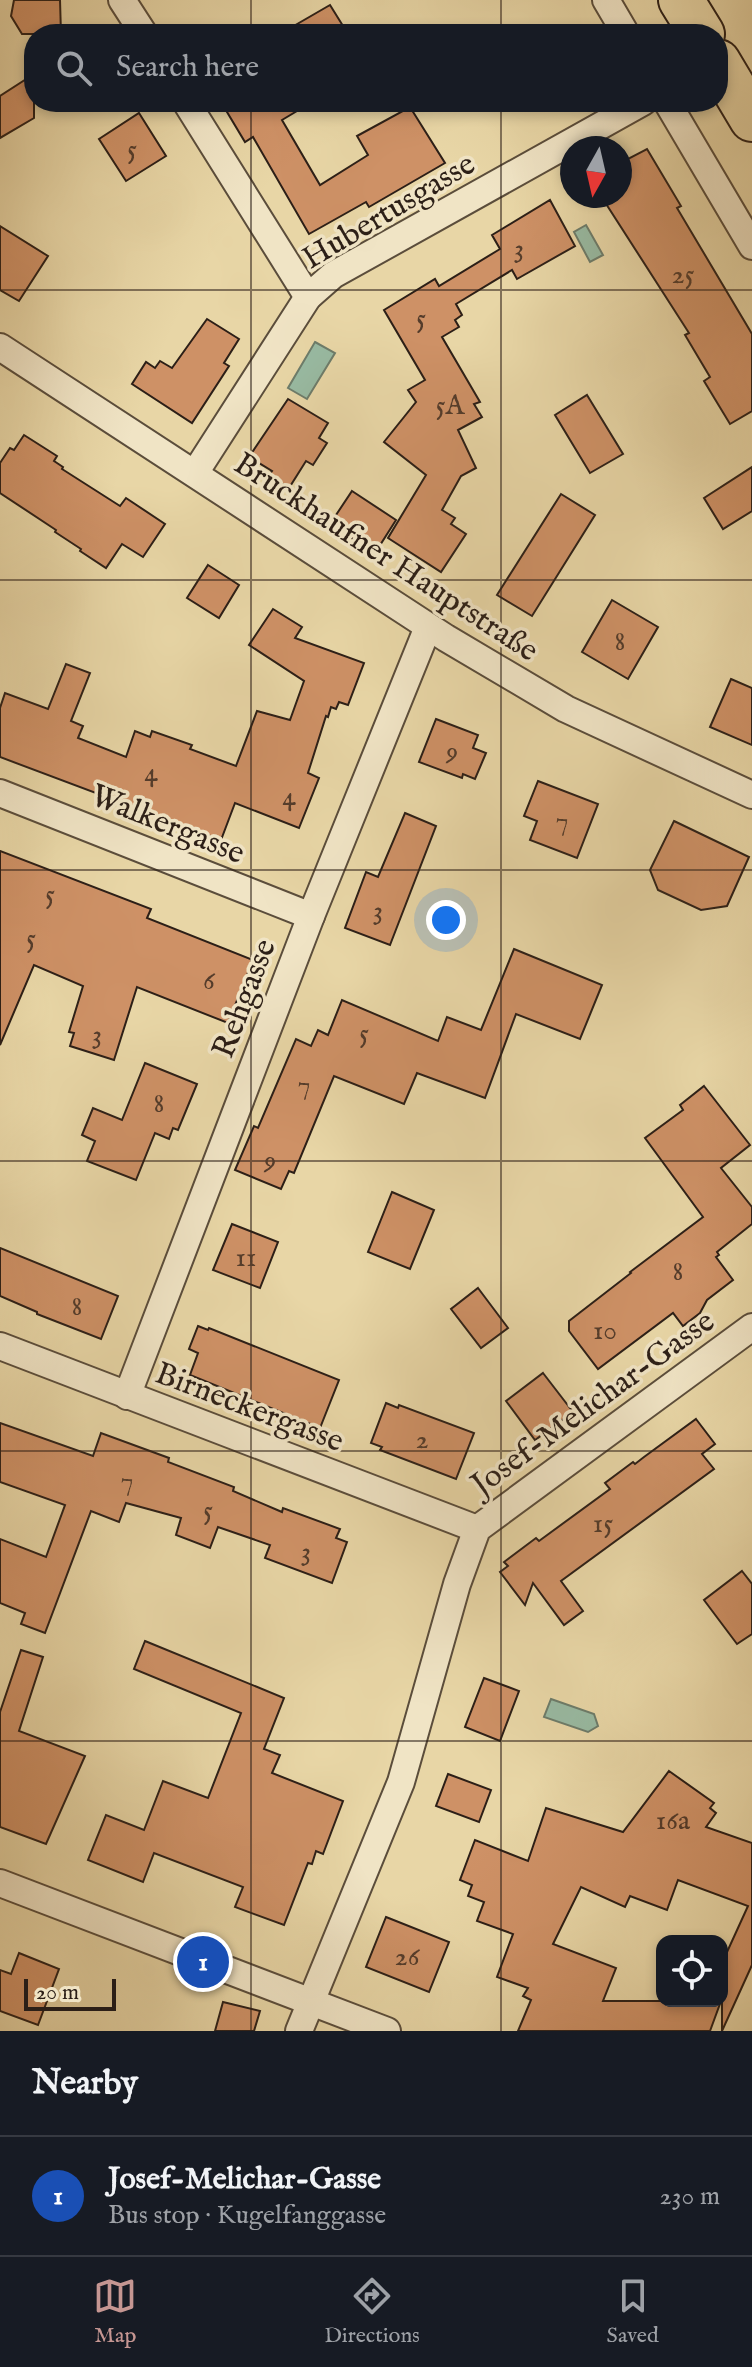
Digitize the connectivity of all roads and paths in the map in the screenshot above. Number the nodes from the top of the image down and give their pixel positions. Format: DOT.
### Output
graph roads {
  1 [pos="122,0"];
  2 [pos="606,0"];
  3 [pos="681,0"];
  4 [pos="138,24"];
  5 [pos="620,24"];
  6 [pos="696,24"];
  7 [pos="728,79"];
  8 [pos="192,112"];
  9 [pos="625,112"];
  10 [pos="673,112"];
  11 [pos="752,119"];
  12 [pos="752,246"];
  13 [pos="308,297"];
  14 [pos="0,347"];
  15 [pos="195,473"];
  16 [pos="428,627"];
  17 [pos="0,793"];
  18 [pos="752,795"];
  19 [pos="311,916"];
  20 [pos="752,1327"];
  21 [pos="0,1346"];
  22 [pos="127,1396"];
  23 [pos="477,1529"];
  24 [pos="0,1883"];
  25 [pos="311,2002"];
  26 [pos="299,2031"];
  27 [pos="387,2031"];
  1 -- 4 [label="street"];
  2 -- 5 [label="street"];
  3 -- 6 [label="highway"];
  7 -- 11 [label="highway"];
  8 -- 13 [label="street"];
  9 -- 13 [label="street, Hubertusgasse"];
  10 -- 12 [label="street"];
  13 -- 15 [label="street, Hubertusgasse"];
  14 -- 15 [label="street, Bruckhaufner Hauptstraße"];
  15 -- 16 [label="street, Bruckhaufner Hauptstraße"];
  16 -- 18 [label="street, Bruckhaufner Hauptstraße"];
  16 -- 19 [label="street, Rehgasse"];
  17 -- 19 [label="street, Walkergasse"];
  19 -- 22 [label="street, Rehgasse"];
  20 -- 23 [label="street, Josef-Melichar-Gasse"];
  21 -- 22 [label="street, Birneckergasse"];
  22 -- 23 [label="street, Birneckergasse"];
  23 -- 25 [label="street, Josef-Melichar-Gasse"];
  24 -- 25 [label="street"];
  25 -- 26 [label="street, Josef-Melichar-Gasse"];
  25 -- 27 [label="street"];
}
